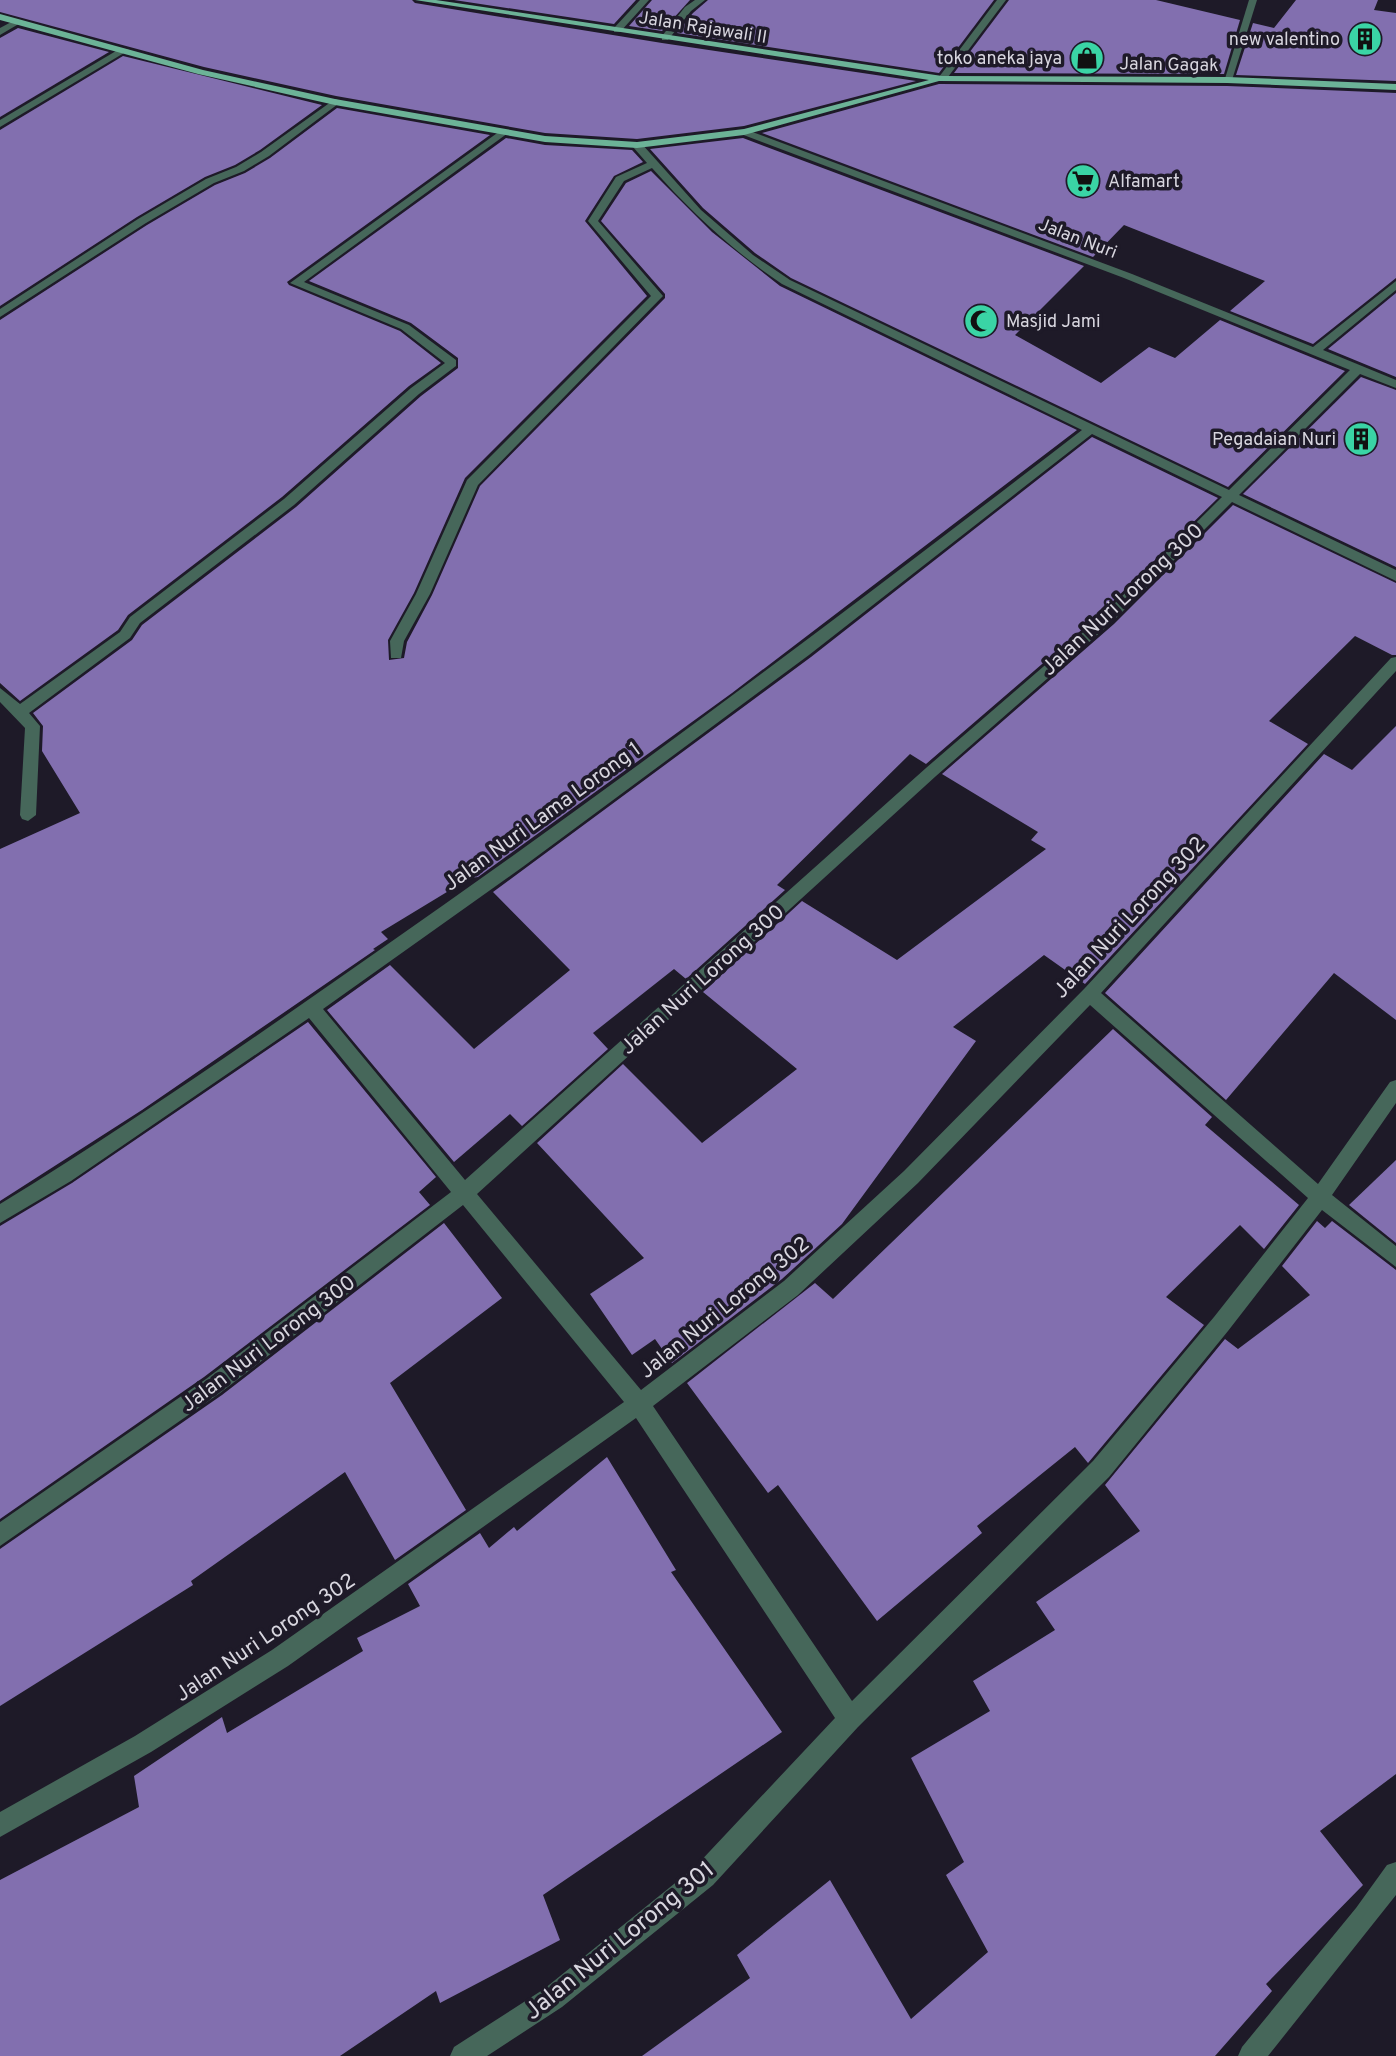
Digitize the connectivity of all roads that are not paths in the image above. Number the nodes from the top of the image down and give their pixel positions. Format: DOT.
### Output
graph roads {
  1 [pos="419,0"];
  2 [pos="645,0"];
  3 [pos="701,0"];
  4 [pos="1002,0"];
  5 [pos="1253,0"];
  6 [pos="0,17"];
  7 [pos="18,22"];
  8 [pos="617,30"];
  9 [pos="0,32"];
  10 [pos="665,38"];
  11 [pos="124,50"];
  12 [pos="942,79"];
  13 [pos="1227,80"];
  14 [pos="1396,87"];
  15 [pos="335,102"];
  16 [pos="0,124"];
  17 [pos="744,132"];
  18 [pos="503,133"];
  19 [pos="637,145"];
  20 [pos="655,163"];
  21 [pos="1396,284"];
  22 [pos="0,314"];
  23 [pos="1315,351"];
  24 [pos="1358,369"];
  25 [pos="1396,384"];
  26 [pos="1092,428"];
  27 [pos="1231,495"];
  28 [pos="1396,576"];
  29 [pos="396,654"];
  30 [pos="1396,662"];
  31 [pos="0,693"];
  32 [pos="19,712"];
  33 [pos="28,815"];
  34 [pos="1090,994"];
  35 [pos="311,1008"];
  36 [pos="1396,1088"];
  37 [pos="463,1194"];
  38 [pos="1320,1197"];
  39 [pos="0,1214"];
  40 [pos="1396,1258"];
  41 [pos="639,1404"];
  42 [pos="0,1535"];
  43 [pos="850,1719"];
  44 [pos="0,1825"];
  45 [pos="1396,1874"];
  46 [pos="463,2056"];
  47 [pos="1251,2056"];
  1 -- 8 [label="main road, Jalan Rajawali II"];
  2 -- 8 [label="street"];
  3 -- 10 [label="street"];
  4 -- 12 [label="street"];
  5 -- 13 [label="street"];
  6 -- 7 [label="main road"];
  7 -- 9 [label="street"];
  7 -- 11 [label="main road"];
  8 -- 10 [label="main road, Jalan Rajawali II"];
  10 -- 12 [label="main road, Jalan Rajawali II"];
  11 -- 15 [label="main road"];
  11 -- 16 [label="street"];
  12 -- 13 [label="main road, Jalan Gagak"];
  12 -- 17 [label="main road"];
  13 -- 14 [label="main road, Jalan Gagak"];
  15 -- 18 [label="main road"];
  15 -- 22 [label="street"];
  17 -- 19 [label="main road"];
  17 -- 23 [label="street, Jalan Nuri"];
  18 -- 19 [label="main road"];
  18 -- 32 [label="street"];
  19 -- 20 [label="street"];
  20 -- 26 [label="street"];
  20 -- 29 [label="street"];
  21 -- 23 [label="street"];
  23 -- 24 [label="street, Jalan Nuri"];
  24 -- 25 [label="street, Jalan Nuri"];
  24 -- 27 [label="street, Jalan Nuri Lorong 300"];
  26 -- 27 [label="street"];
  26 -- 35 [label="street, Jalan Nuri Lama Lorong 1"];
  27 -- 28 [label="street"];
  27 -- 37 [label="street, Jalan Nuri Lorong 300"];
  30 -- 34 [label="street, Jalan Nuri Lorong 302"];
  31 -- 32 [label="street"];
  32 -- 33 [label="street"];
  34 -- 38 [label="street"];
  34 -- 41 [label="street, Jalan Nuri Lorong 302"];
  35 -- 37 [label="street"];
  35 -- 39 [label="street, Jalan Nuri Lama Lorong 1"];
  36 -- 38 [label="street, Jalan Nuri Lorong 301"];
  37 -- 41 [label="street"];
  37 -- 42 [label="street, Jalan Nuri Lorong 300"];
  38 -- 40 [label="street"];
  38 -- 43 [label="street, Jalan Nuri Lorong 301"];
  41 -- 43 [label="street"];
  41 -- 44 [label="street, Jalan Nuri Lorong 302"];
  43 -- 46 [label="street, Jalan Nuri Lorong 301"];
  45 -- 47 [label="street"];
}
